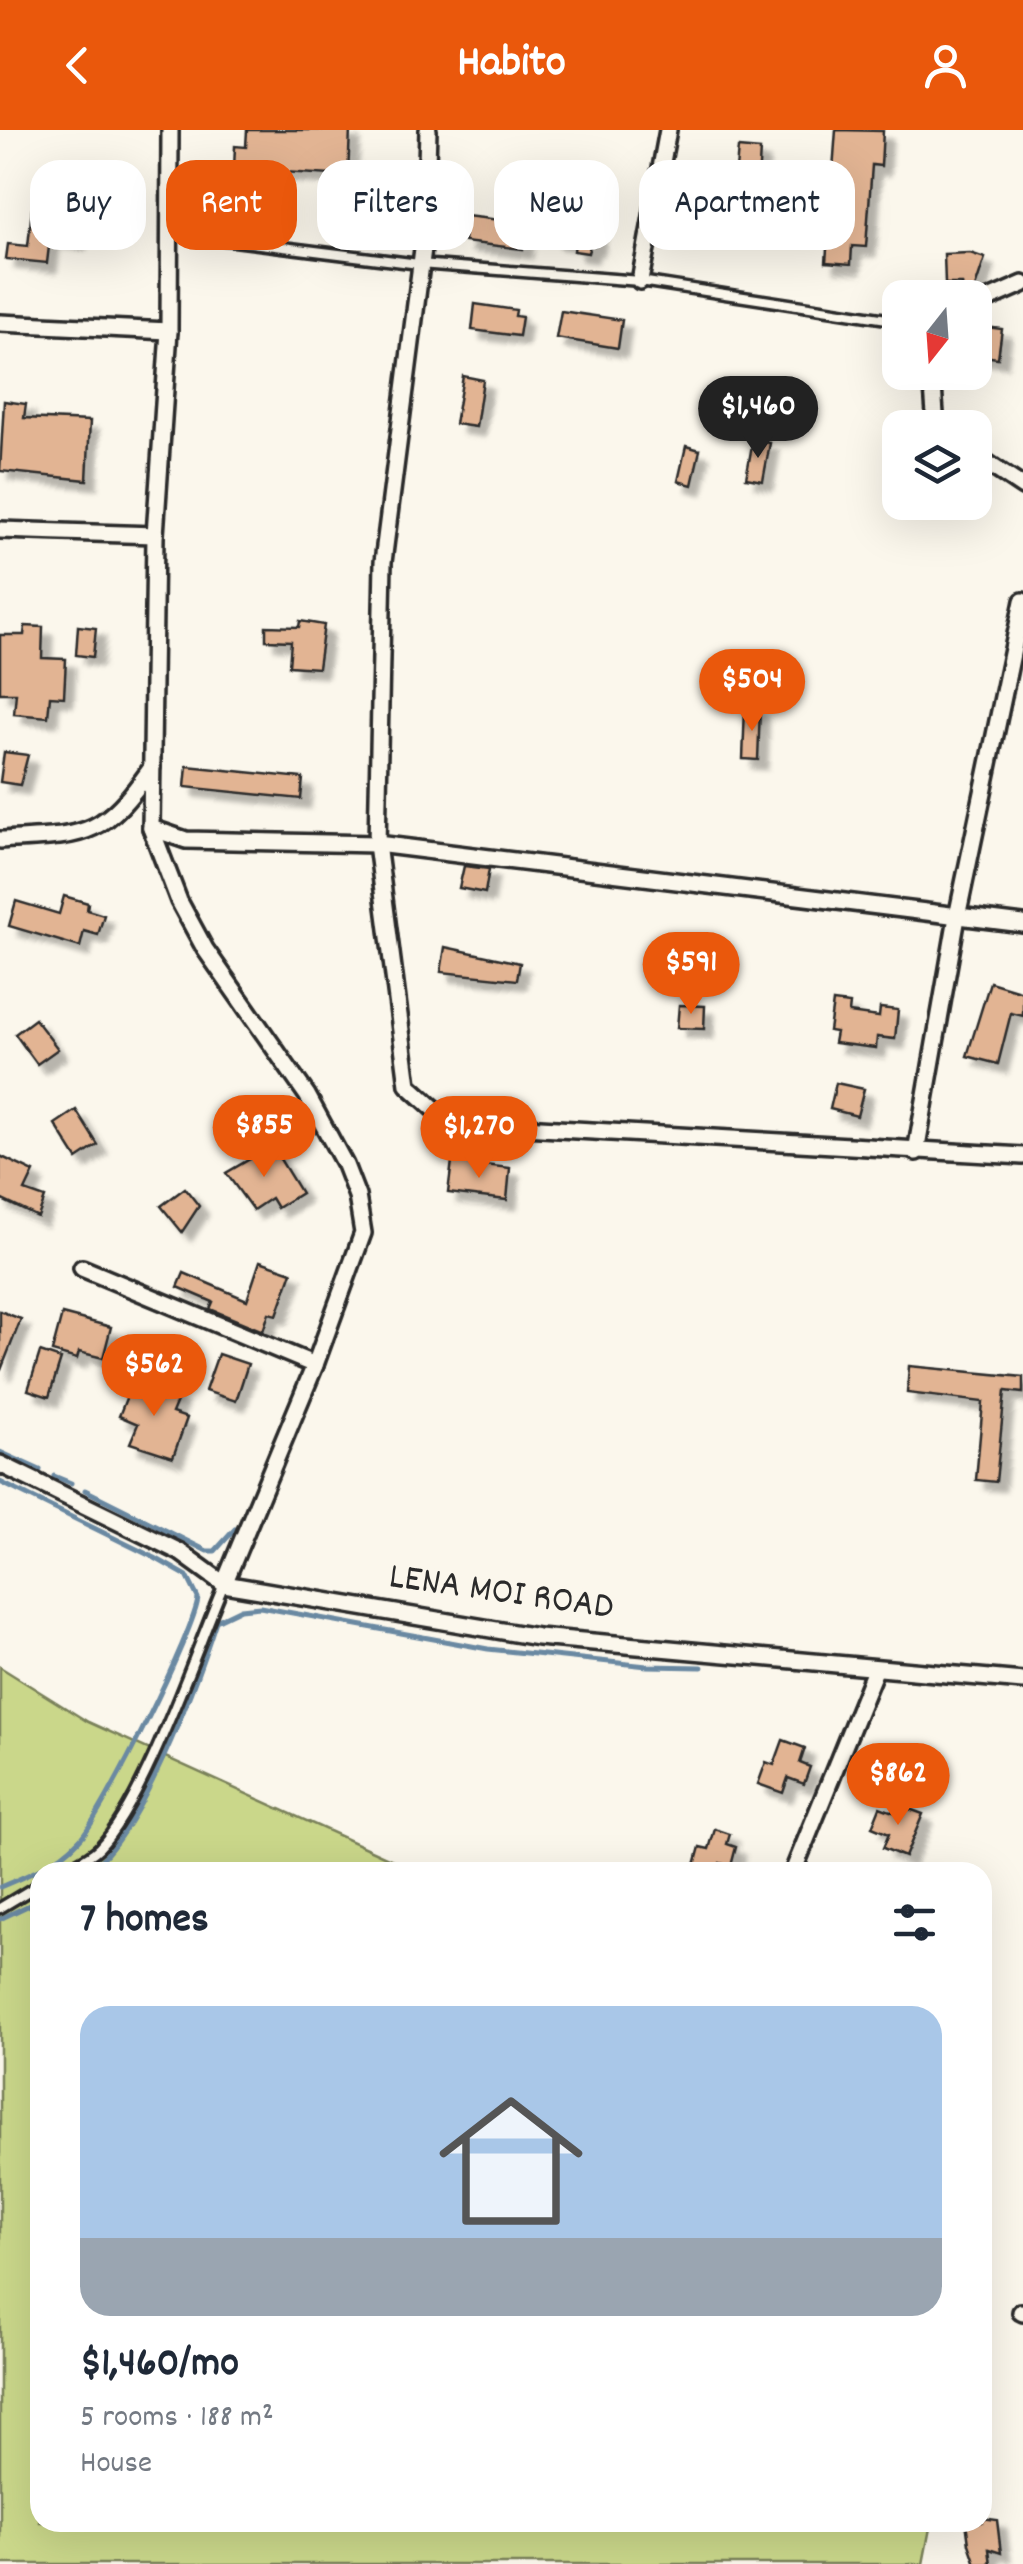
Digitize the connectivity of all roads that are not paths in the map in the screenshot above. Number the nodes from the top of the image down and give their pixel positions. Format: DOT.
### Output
graph roads {
  1 [pos="170,130"];
  2 [pos="428,130"];
  3 [pos="668,130"];
  4 [pos="170,160"];
  5 [pos="297,249"];
  6 [pos="170,250"];
  7 [pos="418,264"];
  8 [pos="640,282"];
  9 [pos="1023,284"];
  10 [pos="992,298"];
  11 [pos="882,318"];
  12 [pos="0,323"];
  13 [pos="169,331"];
  14 [pos="992,466"];
  15 [pos="1023,486"];
  16 [pos="0,530"];
  17 [pos="155,536"];
  18 [pos="1023,601"];
  19 [pos="152,767"];
  20 [pos="151,828"];
  21 [pos="0,840"];
  22 [pos="377,844"];
  23 [pos="957,917"];
  24 [pos="1023,924"];
  25 [pos="916,1152"];
  26 [pos="1023,1156"];
  27 [pos="82,1268"];
  28 [pos="315,1365"];
  29 [pos="0,1464"];
  30 [pos="224,1584"];
  31 [pos="875,1670"];
  32 [pos="1023,1681"];
  33 [pos="77,1862"];
  34 [pos="796,1862"];
  35 [pos="30,1890"];
  36 [pos="0,1908"];
  1 -- 4 [label="street"];
  2 -- 7 [label="street"];
  3 -- 8 [label="street"];
  5 -- 7 [label="lane"];
  6 -- 13 [label="street"];
  7 -- 8 [label="lane"];
  7 -- 22 [label="street"];
  8 -- 11 [label="lane"];
  9 -- 10 [label="street"];
  12 -- 13 [label="street"];
  13 -- 17 [label="street"];
  14 -- 15 [label="street"];
  16 -- 17 [label="street"];
  17 -- 19 [label="street"];
  18 -- 23 [label="street"];
  19 -- 20 [label="street"];
  19 -- 21 [label="street"];
  20 -- 22 [label="street"];
  20 -- 28 [label="street"];
  22 -- 23 [label="street"];
  22 -- 25 [label="street"];
  23 -- 24 [label="street"];
  23 -- 25 [label="street"];
  25 -- 26 [label="street"];
  27 -- 28 [label="street"];
  28 -- 30 [label="street"];
  29 -- 30 [label="street, LENA MOI ROAD"];
  30 -- 31 [label="street, LENA MOI ROAD"];
  30 -- 33 [label="lane"];
  31 -- 32 [label="street, LENA MOI ROAD"];
  31 -- 34 [label="street"];
  35 -- 36 [label="lane"];
}
